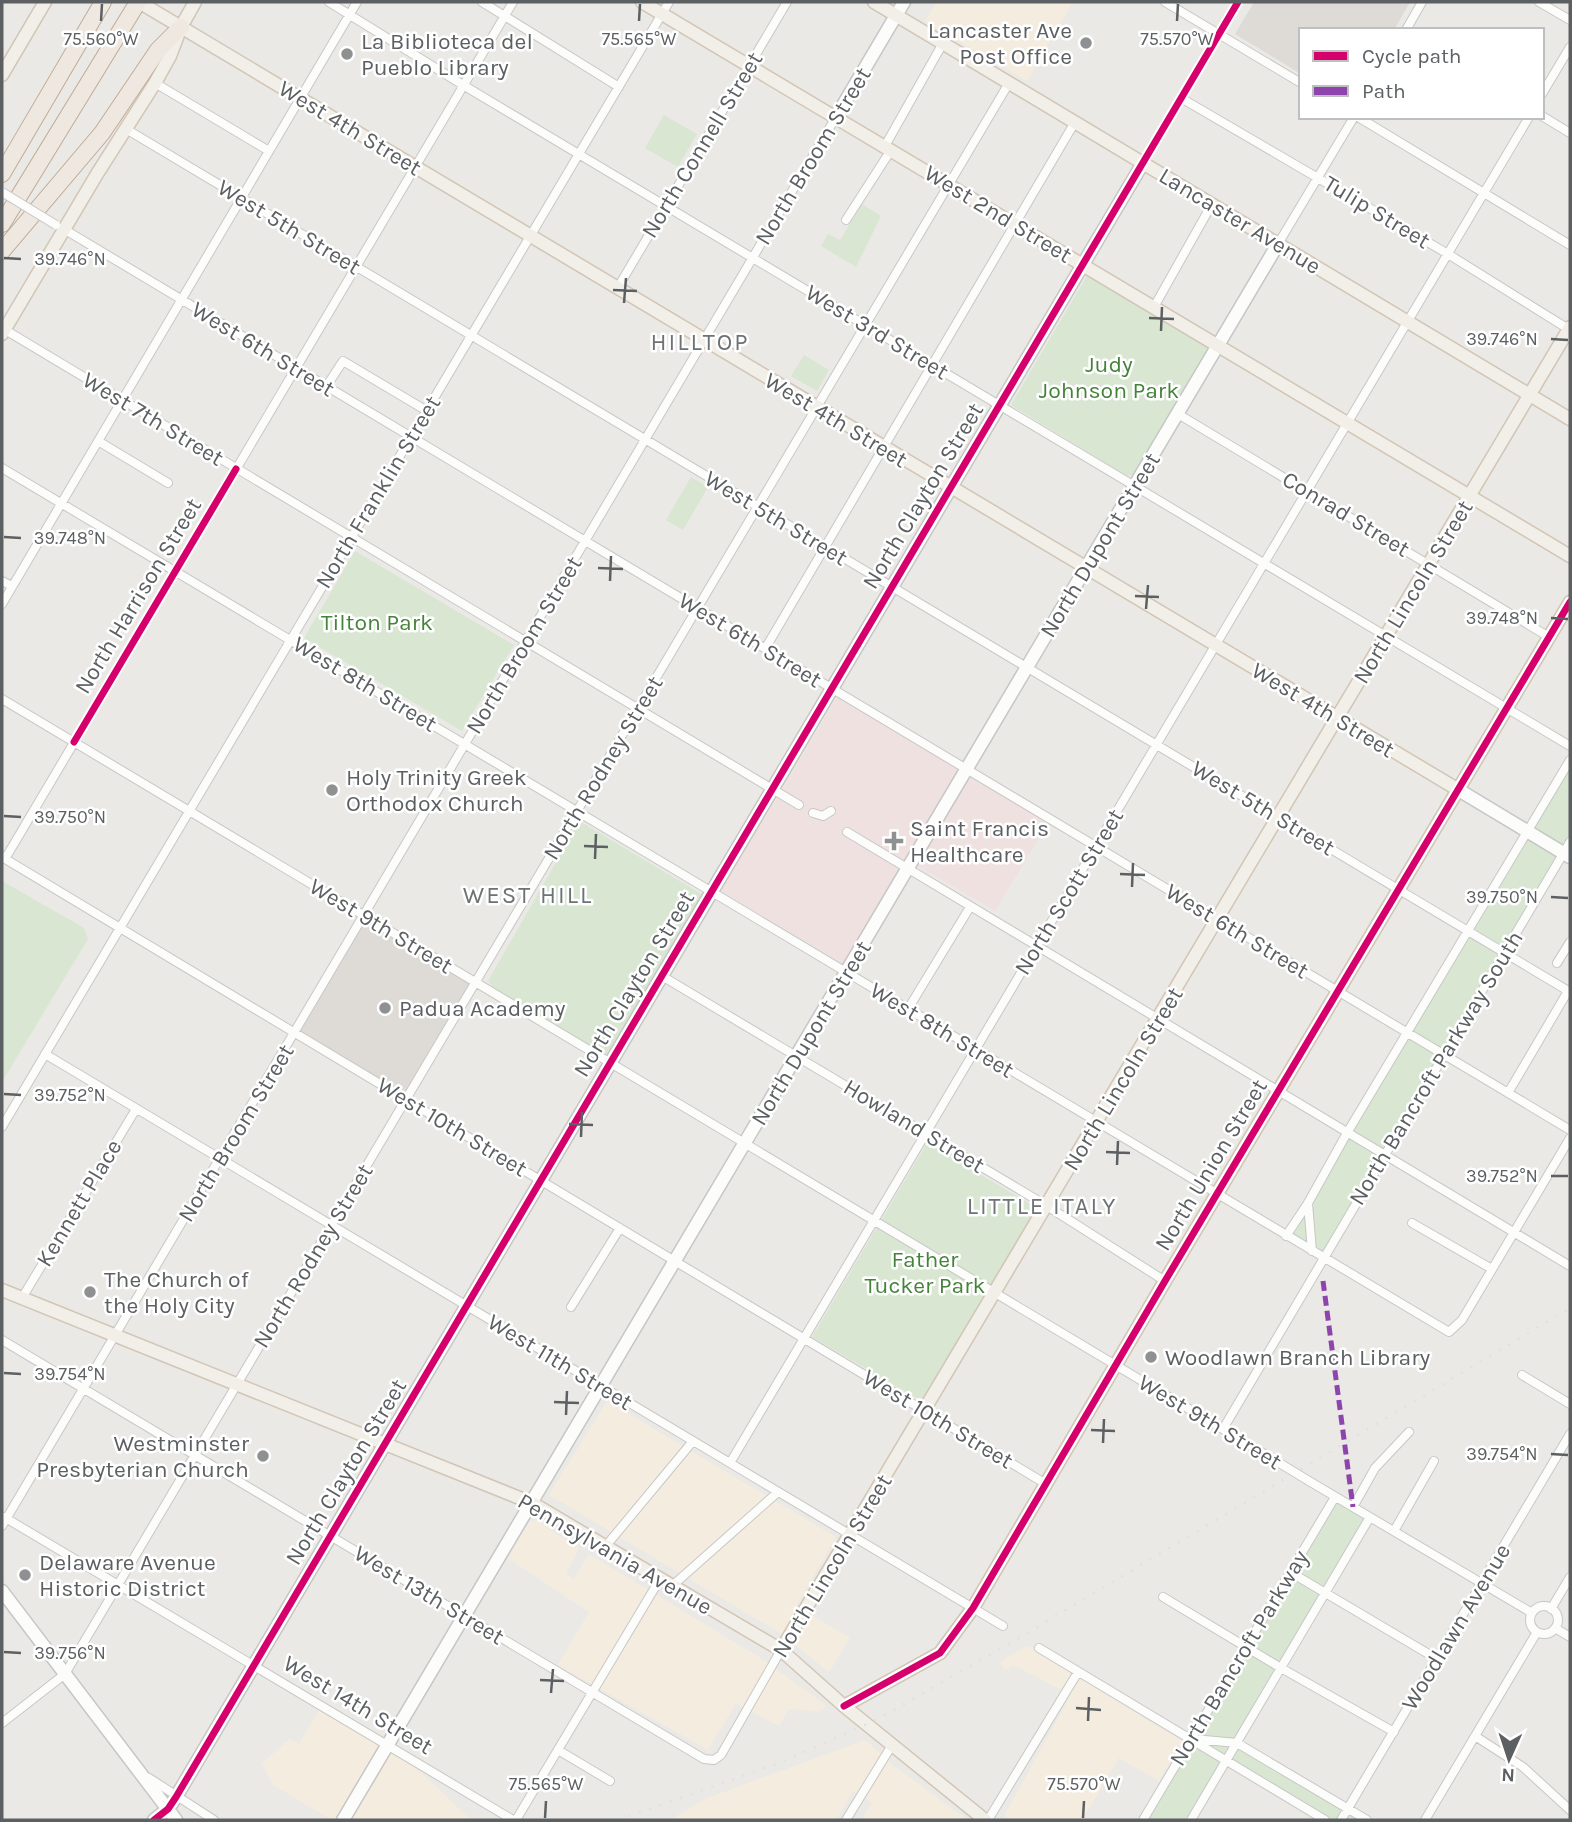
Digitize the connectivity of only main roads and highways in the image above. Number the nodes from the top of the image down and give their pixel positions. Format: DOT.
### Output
graph roads {
  1 [pos="45,2"];
  2 [pos="103,2"];
  3 [pos="138,2"];
  4 [pos="195,2"];
  5 [pos="642,2"];
  6 [pos="874,2"];
  7 [pos="666,8"];
  8 [pos="181,27"];
  9 [pos="6,60"];
  10 [pos="2,75"];
  11 [pos="2,172"];
  12 [pos="2,224"];
  13 [pos="2,251"];
  14 [pos="1570,329"];
  15 [pos="3,330"];
  16 [pos="1531,395"];
  17 [pos="1570,419"];
  18 [pos="1470,496"];
  19 [pos="1570,556"];
  20 [pos="1570,602"];
  21 [pos="1338,718"];
  22 [pos="1457,789"];
  23 [pos="2,1290"];
  24 [pos="781,1650"];
  25 [pos="844,1706"];
  26 [pos="987,1820"];
  1 -- 9 [label="main road"];
  2 -- 11 [label="highway"];
  3 -- 8 [label="main road, West 4th Street"];
  3 -- 12 [label="highway"];
  4 -- 8 [label="main road"];
  5 -- 7 [label="main road, West 2nd Street"];
  6 -- 16 [label="main road, Lancaster Avenue"];
  7 -- 18 [label="main road, West 2nd Street"];
  8 -- 13 [label="highway"];
  8 -- 15 [label="main road"];
  8 -- 21 [label="main road, West 4th Street"];
  9 -- 10 [label="main road"];
  14 -- 16 [label="main road, North Lincoln Street"];
  16 -- 17 [label="main road, Lancaster Avenue"];
  16 -- 18 [label="main road, North Lincoln Street"];
  18 -- 19 [label="main road, West 2nd Street"];
  18 -- 21 [label="main road, North Lincoln Street"];
  20 -- 22 [label="main road, North Union Street"];
  21 -- 22 [label="main road, West 4th Street"];
  21 -- 24 [label="main road, North Lincoln Street"];
  22 -- 25 [label="main road, North Union Street"];
  23 -- 24 [label="main road, Pennsylvania Avenue"];
  24 -- 25 [label="main road, Pennsylvania Avenue"];
  25 -- 26 [label="main road, Pennsylvania Avenue"];
}
